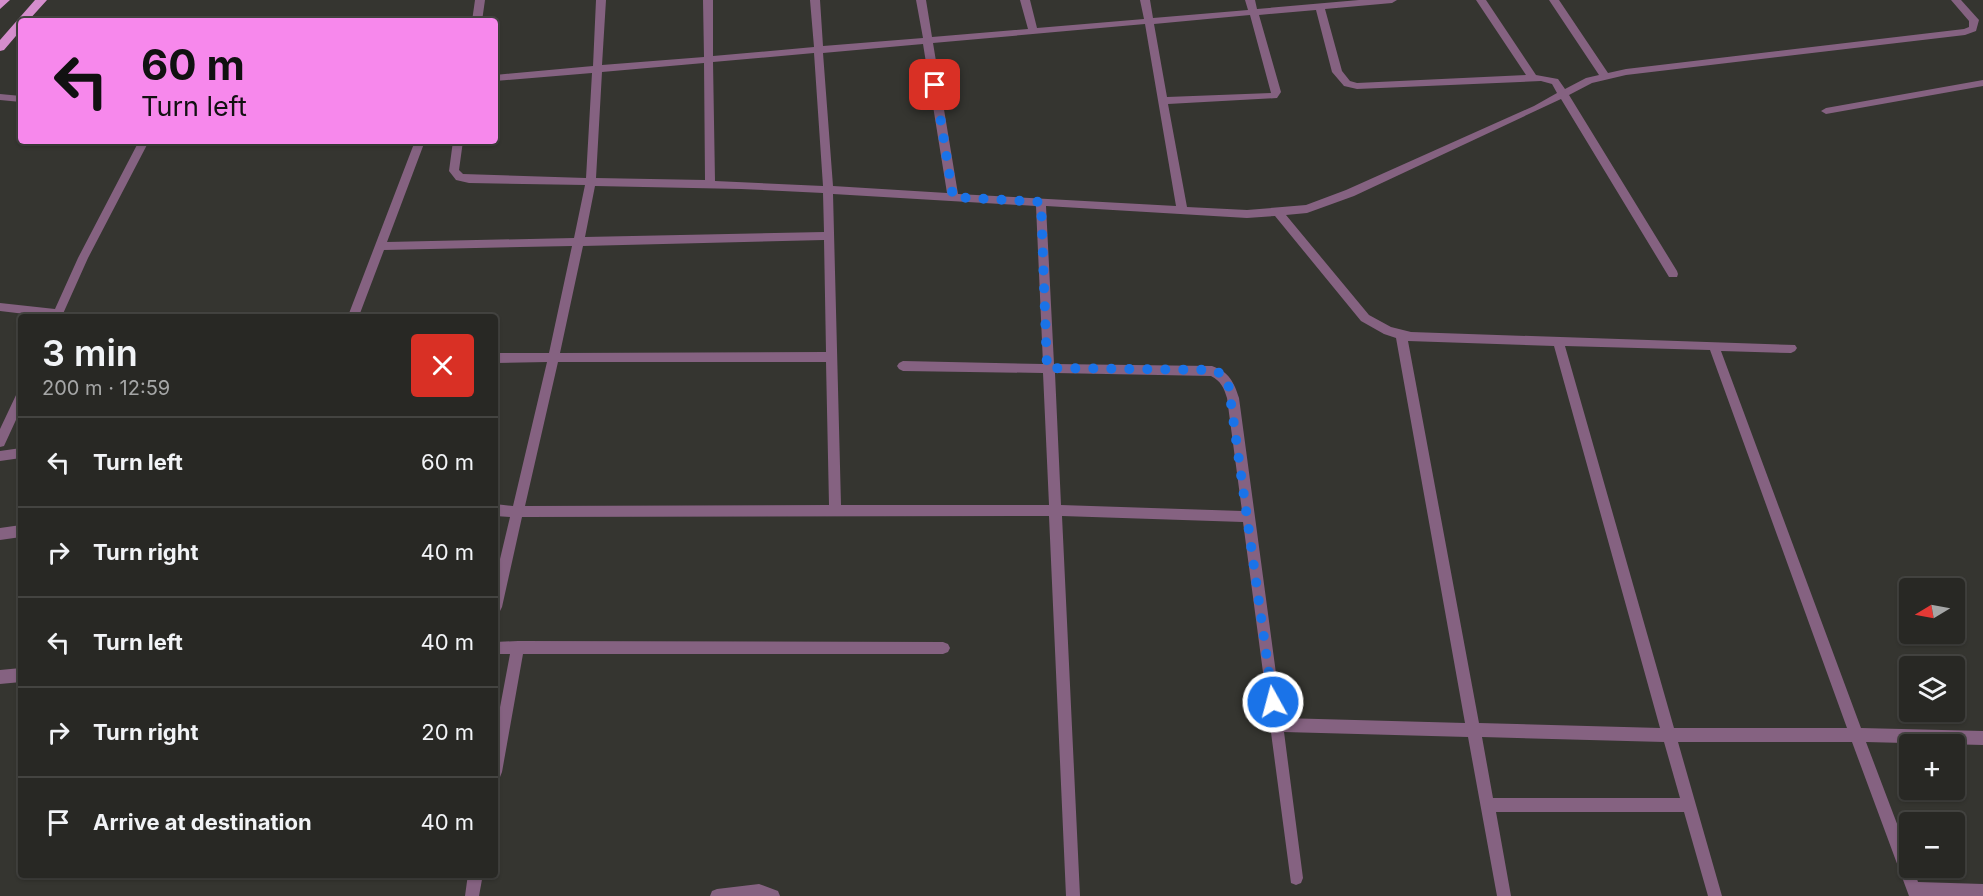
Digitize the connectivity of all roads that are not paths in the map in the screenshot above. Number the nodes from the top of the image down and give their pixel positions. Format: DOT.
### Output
graph roads {
  1 [pos="4,0"];
  2 [pos="41,0"];
  3 [pos="480,0"];
  4 [pos="601,0"];
  5 [pos="708,0"];
  6 [pos="815,0"];
  7 [pos="921,0"];
  8 [pos="1025,0"];
  9 [pos="1145,0"];
  10 [pos="1250,0"];
  11 [pos="1392,0"];
  12 [pos="1481,0"];
  13 [pos="1554,0"];
  14 [pos="1956,0"];
  15 [pos="0,4"];
  16 [pos="1320,6"];
  17 [pos="1253,11"];
  18 [pos="25,18"];
  19 [pos="477,18"];
  20 [pos="1149,20"];
  21 [pos="18,27"];
  22 [pos="1033,30"];
  23 [pos="928,40"];
  24 [pos="0,47"];
  25 [pos="816,51"];
  26 [pos="708,60"];
  27 [pos="598,69"];
  28 [pos="1605,76"];
  29 [pos="498,78"];
  30 [pos="1533,78"];
  31 [pos="1983,82"];
  32 [pos="1563,94"];
  33 [pos="0,98"];
  34 [pos="18,99"];
  35 [pos="1163,101"];
  36 [pos="1826,111"];
  37 [pos="142,144"];
  38 [pos="419,144"];
  39 [pos="458,144"];
  40 [pos="591,182"];
  41 [pos="710,184"];
  42 [pos="828,190"];
  43 [pos="953,197"];
  44 [pos="1041,202"];
  45 [pos="1182,210"];
  46 [pos="1279,213"];
  47 [pos="829,236"];
  48 [pos="578,242"];
  49 [pos="380,246"];
  50 [pos="1672,274"];
  51 [pos="0,307"];
  52 [pos="50,314"];
  53 [pos="58,314"];
  54 [pos="355,314"];
  55 [pos="1401,334"];
  56 [pos="1558,341"];
  57 [pos="1714,346"];
  58 [pos="1791,348"];
  59 [pos="554,356"];
  60 [pos="832,357"];
  61 [pos="498,358"];
  62 [pos="903,366"];
  63 [pos="1047,368"];
  64 [pos="18,403"];
  65 [pos="0,442"];
  66 [pos="18,453"];
  67 [pos="0,456"];
  68 [pos="498,510"];
  69 [pos="1054,510"];
  70 [pos="836,511"];
  71 [pos="517,512"];
  72 [pos="1248,517"];
  73 [pos="18,531"];
  74 [pos="0,534"];
  75 [pos="498,595"];
  76 [pos="518,647"];
  77 [pos="498,648"];
  78 [pos="943,648"];
  79 [pos="18,675"];
  80 [pos="0,677"];
  81 [pos="1276,725"];
  82 [pos="1473,730"];
  83 [pos="1670,735"];
  84 [pos="1856,735"];
  85 [pos="1983,738"];
  86 [pos="498,756"];
  87 [pos="1487,805"];
  88 [pos="1690,805"];
  89 [pos="475,878"];
  90 [pos="1296,878"];
  91 [pos="1983,891"];
  92 [pos="1915,892"];
  93 [pos="472,896"];
  94 [pos="717,896"];
  95 [pos="773,896"];
  96 [pos="1073,896"];
  97 [pos="1504,896"];
  98 [pos="1715,896"];
  1 -- 15 [label="main road"];
  2 -- 18 [label="main road"];
  3 -- 19 [label="street"];
  4 -- 27 [label="street"];
  5 -- 26 [label="street"];
  6 -- 25 [label="street"];
  7 -- 23 [label="street"];
  8 -- 22 [label="street"];
  9 -- 20 [label="street"];
  10 -- 17 [label="street"];
  11 -- 16 [label="street"];
  12 -- 30 [label="street"];
  13 -- 28 [label="street"];
  14 -- 28 [label="street"];
  16 -- 17 [label="street"];
  16 -- 30 [label="street"];
  17 -- 20 [label="street"];
  17 -- 35 [label="street"];
  20 -- 22 [label="street"];
  20 -- 35 [label="street"];
  21 -- 24 [label="main road"];
  22 -- 23 [label="street"];
  23 -- 25 [label="street"];
  23 -- 43 [label="street"];
  25 -- 26 [label="street"];
  25 -- 42 [label="street"];
  26 -- 27 [label="street"];
  26 -- 41 [label="street"];
  27 -- 29 [label="street"];
  27 -- 40 [label="street"];
  28 -- 32 [label="street"];
  30 -- 32 [label="street"];
  31 -- 36 [label="street"];
  32 -- 46 [label="street"];
  32 -- 50 [label="street"];
  33 -- 34 [label="street"];
  35 -- 45 [label="street"];
  37 -- 53 [label="street"];
  38 -- 49 [label="street"];
  39 -- 40 [label="street"];
  40 -- 41 [label="street"];
  40 -- 48 [label="street"];
  41 -- 42 [label="street"];
  42 -- 43 [label="street"];
  42 -- 47 [label="street"];
  43 -- 44 [label="street"];
  44 -- 45 [label="street"];
  44 -- 63 [label="street"];
  45 -- 46 [label="street"];
  46 -- 55 [label="street"];
  47 -- 48 [label="street"];
  47 -- 60 [label="street"];
  48 -- 49 [label="street"];
  48 -- 59 [label="street"];
  49 -- 54 [label="street"];
  51 -- 52 [label="street"];
  55 -- 56 [label="street"];
  55 -- 82 [label="street"];
  56 -- 57 [label="street"];
  56 -- 83 [label="street"];
  57 -- 58 [label="street"];
  57 -- 84 [label="street"];
  59 -- 60 [label="street"];
  59 -- 61 [label="street"];
  59 -- 71 [label="street"];
  60 -- 70 [label="street"];
  62 -- 63 [label="street"];
  63 -- 69 [label="street"];
  63 -- 72 [label="street"];
  64 -- 65 [label="street"];
  66 -- 67 [label="street"];
  68 -- 71 [label="street"];
  69 -- 70 [label="street"];
  69 -- 72 [label="street"];
  69 -- 96 [label="street"];
  70 -- 71 [label="street"];
  71 -- 75 [label="street"];
  72 -- 81 [label="street"];
  73 -- 74 [label="street"];
  76 -- 77 [label="street"];
  76 -- 78 [label="street"];
  76 -- 86 [label="street"];
  79 -- 80 [label="street"];
  81 -- 82 [label="street"];
  81 -- 90 [label="street"];
  82 -- 83 [label="street"];
  82 -- 87 [label="street"];
  83 -- 84 [label="street"];
  83 -- 88 [label="street"];
  84 -- 85 [label="street"];
  84 -- 92 [label="street"];
  87 -- 88 [label="street"];
  87 -- 97 [label="street"];
  88 -- 98 [label="street"];
  89 -- 93 [label="street"];
  91 -- 92 [label="street"];
  94 -- 95 [label="street"];
}
